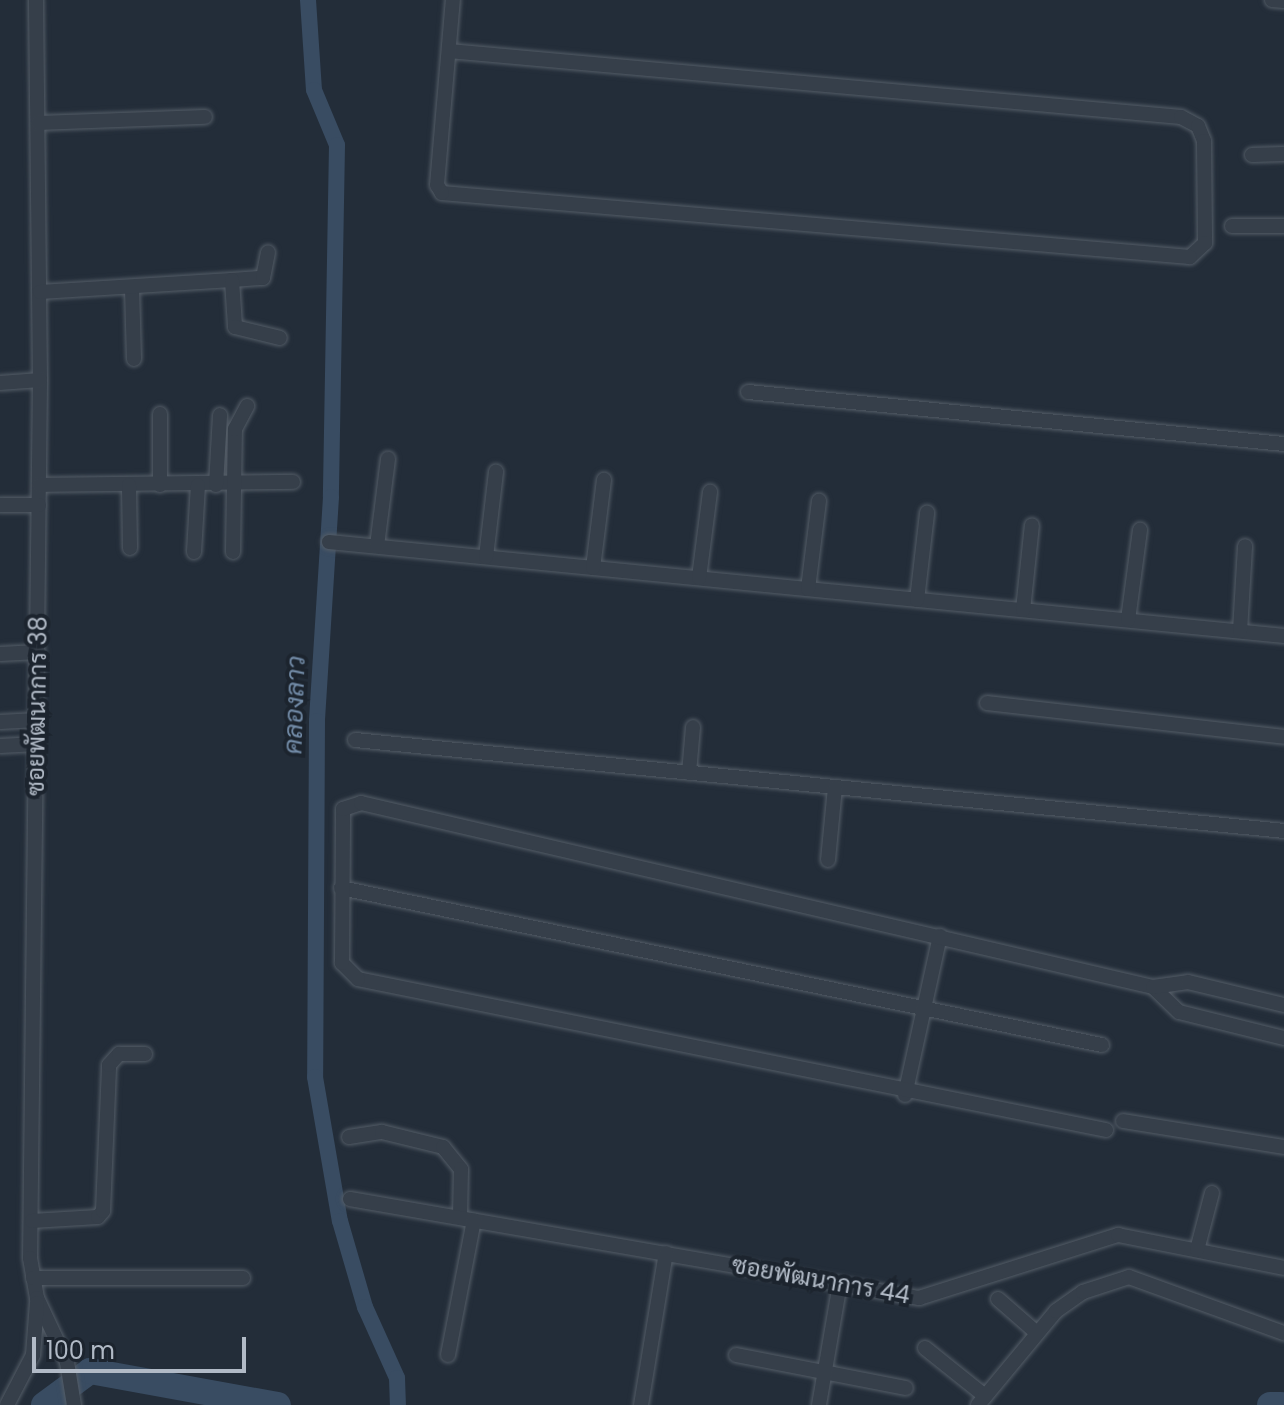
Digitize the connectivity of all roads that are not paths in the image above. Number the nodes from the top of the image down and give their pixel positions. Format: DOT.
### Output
graph roads {
  1 [pos="36,0"];
  2 [pos="453,0"];
  3 [pos="1272,0"];
  4 [pos="1284,1"];
  5 [pos="449,51"];
  6 [pos="205,117"];
  7 [pos="38,123"];
  8 [pos="1284,154"];
  9 [pos="1252,155"];
  10 [pos="1232,226"];
  11 [pos="1284,226"];
  12 [pos="268,252"];
  13 [pos="232,280"];
  14 [pos="132,288"];
  15 [pos="40,292"];
  16 [pos="280,338"];
  17 [pos="134,359"];
  18 [pos="40,380"];
  19 [pos="0,383"];
  20 [pos="748,392"];
  21 [pos="247,406"];
  22 [pos="160,414"];
  23 [pos="220,415"];
  24 [pos="1284,444"];
  25 [pos="388,459"];
  26 [pos="496,472"];
  27 [pos="604,480"];
  28 [pos="293,482"];
  29 [pos="39,485"];
  30 [pos="129,485"];
  31 [pos="160,485"];
  32 [pos="198,485"];
  33 [pos="223,485"];
  34 [pos="710,492"];
  35 [pos="819,501"];
  36 [pos="0,505"];
  37 [pos="39,505"];
  38 [pos="927,513"];
  39 [pos="1032,525"];
  40 [pos="1140,530"];
  41 [pos="329,542"];
  42 [pos="377,546"];
  43 [pos="1245,546"];
  44 [pos="130,548"];
  45 [pos="194,552"];
  46 [pos="233,552"];
  47 [pos="486,557"];
  48 [pos="593,568"];
  49 [pos="699,578"];
  50 [pos="808,589"];
  51 [pos="917,600"];
  52 [pos="1023,610"];
  53 [pos="1128,620"];
  54 [pos="1240,631"];
  55 [pos="1284,636"];
  56 [pos="38,652"];
  57 [pos="0,654"];
  58 [pos="987,703"];
  59 [pos="37,720"];
  60 [pos="0,722"];
  61 [pos="693,727"];
  62 [pos="1284,737"];
  63 [pos="355,740"];
  64 [pos="37,744"];
  65 [pos="0,746"];
  66 [pos="689,773"];
  67 [pos="835,787"];
  68 [pos="1284,831"];
  69 [pos="828,860"];
  70 [pos="341,888"];
  71 [pos="940,936"];
  72 [pos="1153,987"];
  73 [pos="1284,1005"];
  74 [pos="924,1010"];
  75 [pos="1284,1038"];
  76 [pos="1102,1045"];
  77 [pos="145,1054"];
  78 [pos="905,1095"];
  79 [pos="1123,1121"];
  80 [pos="1106,1130"];
  81 [pos="349,1137"];
  82 [pos="1284,1147"];
  83 [pos="1212,1193"];
  84 [pos="350,1199"];
  85 [pos="467,1219"];
  86 [pos="32,1221"];
  87 [pos="1197,1250"];
  88 [pos="666,1253"];
  89 [pos="1284,1268"];
  90 [pos="33,1278"];
  91 [pos="243,1278"];
  92 [pos="840,1284"];
  93 [pos="37,1298"];
  94 [pos="998,1299"];
  95 [pos="1037,1333"];
  96 [pos="1284,1333"];
  97 [pos="925,1348"];
  98 [pos="448,1355"];
  99 [pos="736,1355"];
  100 [pos="825,1372"];
  101 [pos="906,1388"];
  102 [pos="981,1401"];
  103 [pos="7,1405"];
  104 [pos="74,1405"];
  105 [pos="641,1405"];
  106 [pos="819,1405"];
  1 -- 7 [label="street, ซอยพัฒนาการ 38"];
  2 -- 5 [label="street"];
  3 -- 4 [label="street"];
  5 -- 5 [label="street"];
  6 -- 7 [label="street"];
  7 -- 15 [label="street, ซอยพัฒนาการ 38"];
  8 -- 9 [label="street"];
  10 -- 11 [label="street"];
  12 -- 13 [label="street"];
  13 -- 14 [label="street"];
  13 -- 16 [label="street"];
  14 -- 15 [label="street"];
  14 -- 17 [label="street"];
  15 -- 18 [label="street, ซอยพัฒนาการ 38"];
  18 -- 19 [label="street"];
  18 -- 29 [label="street, ซอยพัฒนาการ 38"];
  20 -- 24 [label="street"];
  21 -- 33 [label="street"];
  22 -- 31 [label="street"];
  23 -- 33 [label="street"];
  25 -- 42 [label="street"];
  26 -- 47 [label="street"];
  27 -- 48 [label="street"];
  28 -- 33 [label="street"];
  29 -- 30 [label="street"];
  29 -- 37 [label="street, ซอยพัฒนาการ 38"];
  30 -- 31 [label="street"];
  30 -- 44 [label="street"];
  31 -- 32 [label="street"];
  32 -- 33 [label="street"];
  32 -- 45 [label="street"];
  33 -- 46 [label="street"];
  34 -- 49 [label="street"];
  35 -- 50 [label="street"];
  36 -- 37 [label="street"];
  37 -- 56 [label="street, ซอยพัฒนาการ 38"];
  38 -- 51 [label="street"];
  39 -- 52 [label="street"];
  40 -- 53 [label="street"];
  41 -- 42 [label="street"];
  42 -- 47 [label="street"];
  43 -- 54 [label="street"];
  47 -- 48 [label="street"];
  48 -- 49 [label="street"];
  49 -- 50 [label="street"];
  50 -- 51 [label="street"];
  51 -- 52 [label="street"];
  52 -- 53 [label="street"];
  53 -- 54 [label="street"];
  54 -- 55 [label="street"];
  56 -- 57 [label="street"];
  56 -- 59 [label="street, ซอยพัฒนาการ 38"];
  58 -- 62 [label="street"];
  59 -- 60 [label="street"];
  59 -- 64 [label="street, ซอยพัฒนาการ 38"];
  61 -- 66 [label="street"];
  63 -- 66 [label="street"];
  64 -- 65 [label="street"];
  64 -- 86 [label="street, ซอยพัฒนาการ 38"];
  66 -- 67 [label="street"];
  67 -- 68 [label="street"];
  67 -- 69 [label="street"];
  70 -- 71 [label="street"];
  70 -- 74 [label="street"];
  70 -- 78 [label="street"];
  71 -- 72 [label="street"];
  71 -- 74 [label="street"];
  72 -- 73 [label="street"];
  72 -- 75 [label="street"];
  74 -- 76 [label="street"];
  74 -- 78 [label="street"];
  77 -- 86 [label="street"];
  78 -- 80 [label="street"];
  79 -- 82 [label="street"];
  81 -- 85 [label="street"];
  83 -- 87 [label="street"];
  84 -- 85 [label="street, ซอยพัฒนาการ 44"];
  85 -- 88 [label="street, ซอยพัฒนาการ 44"];
  85 -- 98 [label="street"];
  86 -- 90 [label="street, ซอยพัฒนาการ 38"];
  87 -- 89 [label="street, ซอยพัฒนาการ 44"];
  87 -- 92 [label="street, ซอยพัฒนาการ 44"];
  88 -- 92 [label="street, ซอยพัฒนาการ 44"];
  88 -- 105 [label="street"];
  90 -- 91 [label="street"];
  90 -- 93 [label="street, ซอยพัฒนาการ 38"];
  92 -- 100 [label="street"];
  93 -- 103 [label="street"];
  93 -- 104 [label="street, ซอยพัฒนาการ 38"];
  94 -- 95 [label="street"];
  95 -- 96 [label="street"];
  95 -- 102 [label="street"];
  97 -- 102 [label="street"];
  99 -- 100 [label="street"];
  100 -- 101 [label="street"];
  100 -- 106 [label="street"];
}
